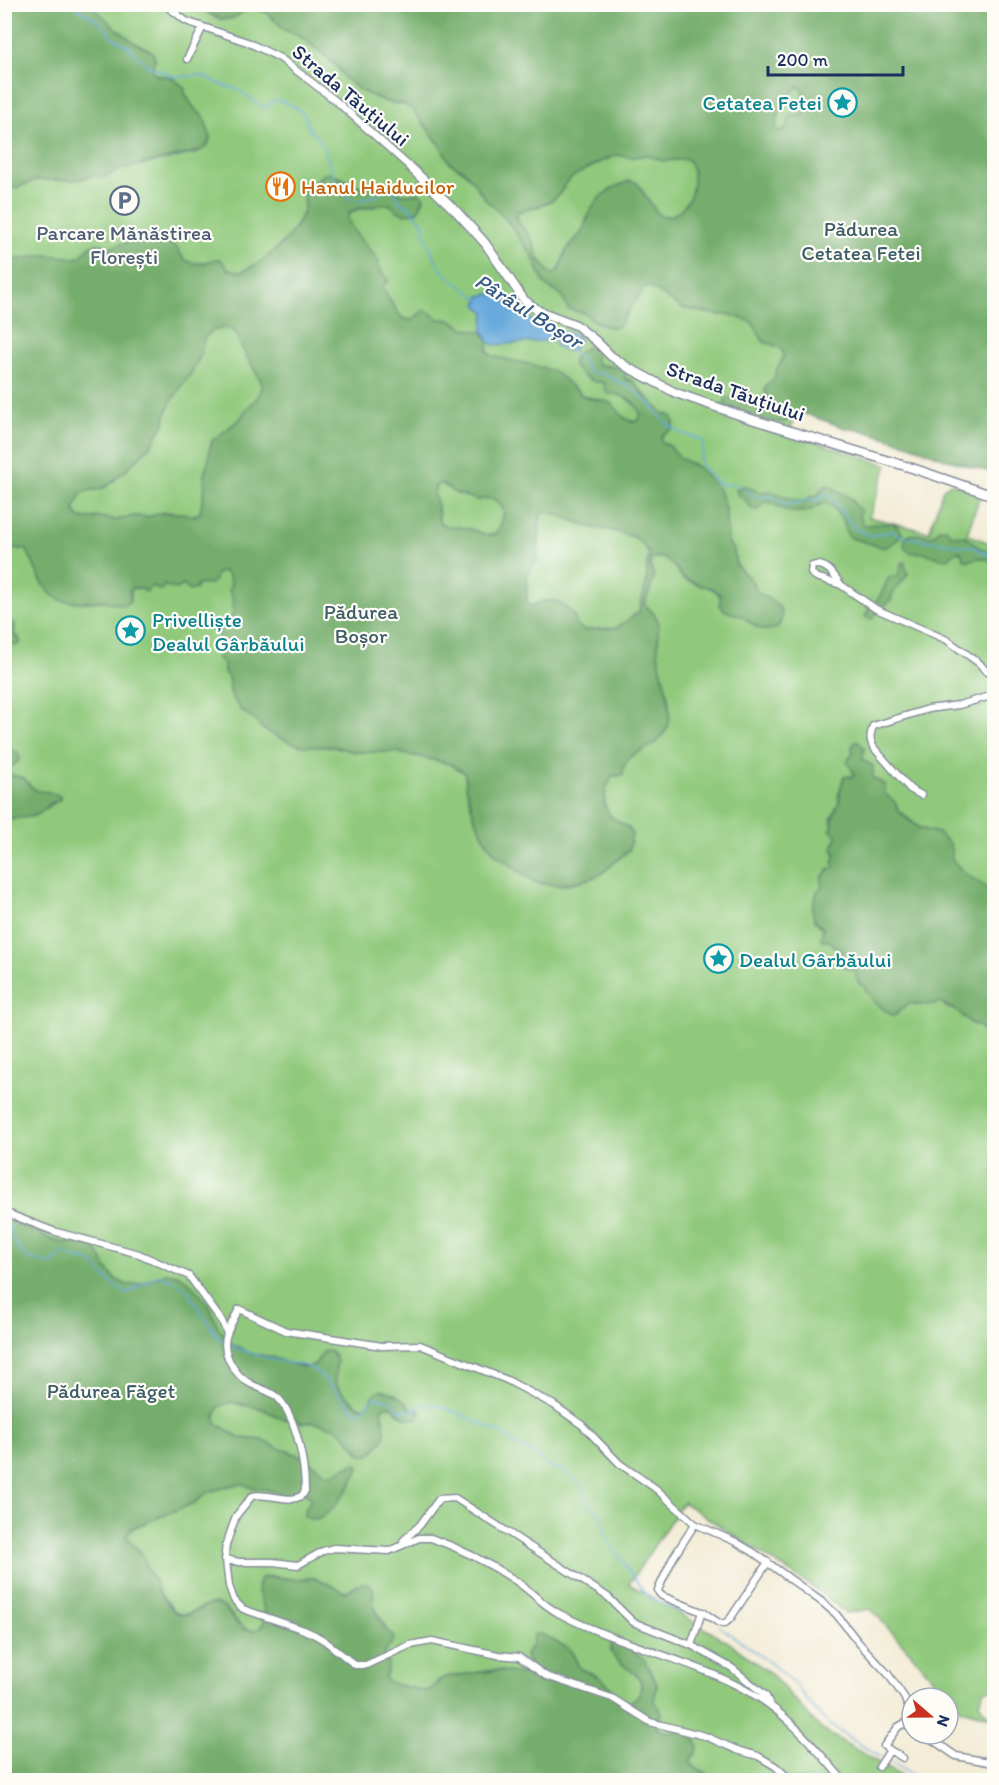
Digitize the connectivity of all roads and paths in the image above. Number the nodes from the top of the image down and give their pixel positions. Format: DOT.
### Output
graph roads {
  1 [pos="164,4"];
  2 [pos="203,27"];
  3 [pos="187,59"];
  4 [pos="410,167"];
  5 [pos="994,496"];
  6 [pos="842,585"];
  7 [pos="994,676"];
  8 [pos="994,695"];
  9 [pos="921,795"];
  10 [pos="4,1212"];
  11 [pos="226,1340"];
  12 [pos="695,1524"];
  13 [pos="396,1548"];
  14 [pos="225,1559"];
  15 [pos="768,1562"];
  16 [pos="702,1614"];
  17 [pos="691,1645"];
  18 [pos="900,1691"];
  19 [pos="771,1707"];
  20 [pos="900,1726"];
  21 [pos="941,1746"];
  22 [pos="890,1749"];
  23 [pos="903,1758"];
  24 [pos="882,1762"];
  25 [pos="994,1763"];
  26 [pos="791,1780"];
  27 [pos="843,1780"];
  1 -- 2 [label="street, Strada Tăuțiului"];
  2 -- 3 [label="street"];
  2 -- 4 [label="street, Strada Tăuțiului"];
  4 -- 5 [label="main road, Strada Tăuțiului"];
  6 -- 6 [label="street"];
  6 -- 7 [label="street"];
  8 -- 9 [label="street"];
  10 -- 11 [label="street"];
  11 -- 12 [label="street"];
  11 -- 14 [label="street"];
  12 -- 15 [label="street"];
  12 -- 16 [label="street"];
  13 -- 14 [label="street"];
  13 -- 17 [label="street"];
  13 -- 19 [label="street"];
  14 -- 26 [label="street"];
  15 -- 16 [label="street"];
  15 -- 18 [label="street"];
  16 -- 17 [label="street"];
  17 -- 19 [label="street"];
  19 -- 27 [label="street"];
  20 -- 22 [label="street"];
  21 -- 25 [label="street"];
  22 -- 23 [label="street"];
  22 -- 24 [label="street"];
}
